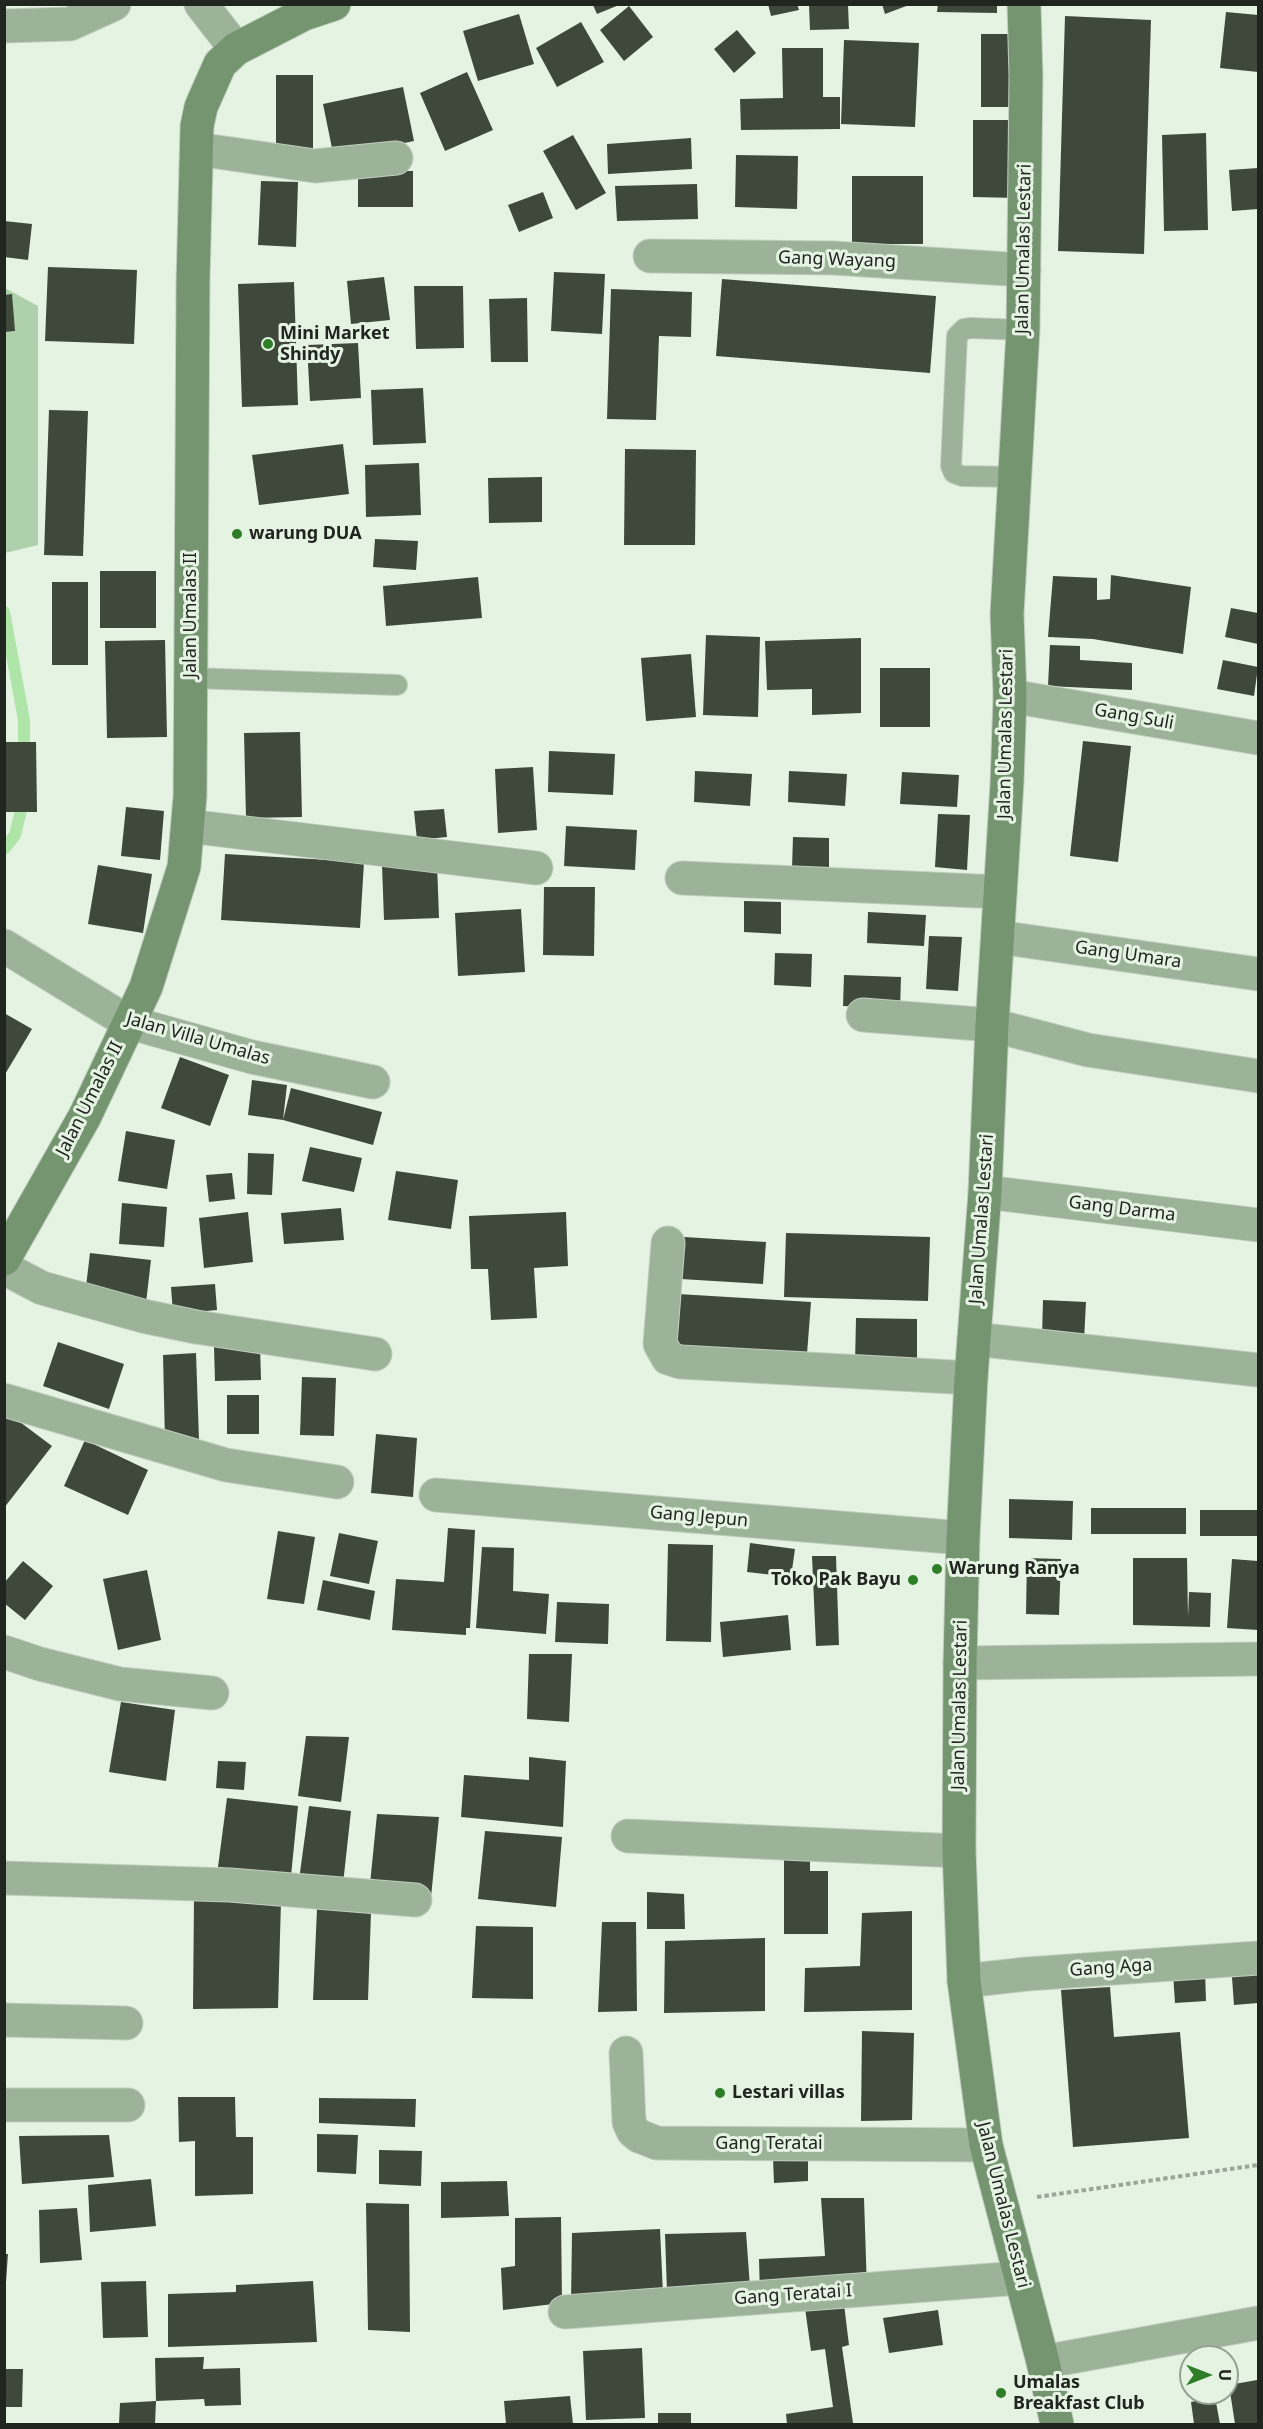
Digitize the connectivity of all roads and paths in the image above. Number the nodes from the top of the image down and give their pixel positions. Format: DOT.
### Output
graph roads {
  1 [pos="114,4"];
  2 [pos="201,4"];
  3 [pos="334,4"];
  4 [pos="1024,4"];
  5 [pos="4,26"];
  6 [pos="236,49"];
  7 [pos="197,149"];
  8 [pos="396,158"];
  9 [pos="650,256"];
  10 [pos="1024,270"];
  11 [pos="1023,330"];
  12 [pos="1014,477"];
  13 [pos="191,678"];
  14 [pos="397,686"];
  15 [pos="1010,696"];
  16 [pos="1258,738"];
  17 [pos="188,826"];
  18 [pos="536,868"];
  19 [pos="682,878"];
  20 [pos="1000,892"];
  21 [pos="998,937"];
  22 [pos="6,947"];
  23 [pos="1258,974"];
  24 [pos="863,1015"];
  25 [pos="128,1022"];
  26 [pos="992,1025"];
  27 [pos="1258,1076"];
  28 [pos="373,1082"];
  29 [pos="985,1192"];
  30 [pos="1258,1225"];
  31 [pos="668,1243"];
  32 [pos="4,1259"];
  33 [pos="4,1268"];
  34 [pos="974,1339"];
  35 [pos="375,1354"];
  36 [pos="1258,1370"];
  37 [pos="971,1378"];
  38 [pos="4,1400"];
  39 [pos="337,1482"];
  40 [pos="436,1495"];
  41 [pos="963,1538"];
  42 [pos="4,1652"];
  43 [pos="1258,1659"];
  44 [pos="960,1663"];
  45 [pos="212,1693"];
  46 [pos="628,1836"];
  47 [pos="959,1851"];
  48 [pos="4,1878"];
  49 [pos="415,1900"];
  50 [pos="1258,1958"];
  51 [pos="964,1981"];
  52 [pos="4,2020"];
  53 [pos="126,2023"];
  54 [pos="626,2053"];
  55 [pos="128,2105"];
  56 [pos="4,2106"];
  57 [pos="986,2145"];
  58 [pos="1258,2164"];
  59 [pos="1001,2202"];
  60 [pos="1020,2278"];
  61 [pos="565,2312"];
  62 [pos="1258,2323"];
  63 [pos="1043,2362"];
  64 [pos="1057,2424"];
  1 -- 5 [label="street"];
  2 -- 6 [label="street"];
  3 -- 6 [label="street, Jalan Umalas II"];
  4 -- 10 [label="street, Jalan Umalas Lestari"];
  6 -- 7 [label="street, Jalan Umalas II"];
  7 -- 8 [label="street"];
  7 -- 13 [label="street, Jalan Umalas II"];
  9 -- 10 [label="street, Gang Wayang"];
  10 -- 11 [label="street, Jalan Umalas Lestari"];
  11 -- 12 [label="street, Jalan Umalas Lestari"];
  11 -- 12 [label="lane"];
  12 -- 15 [label="street, Jalan Umalas Lestari"];
  13 -- 14 [label="lane"];
  13 -- 17 [label="street, Jalan Umalas II"];
  15 -- 16 [label="street, Gang Suli"];
  15 -- 20 [label="street, Jalan Umalas Lestari"];
  17 -- 18 [label="street"];
  17 -- 25 [label="street, Jalan Umalas II"];
  19 -- 20 [label="street"];
  20 -- 21 [label="street, Jalan Umalas Lestari"];
  21 -- 23 [label="street, Gang Umara"];
  21 -- 26 [label="street, Jalan Umalas Lestari"];
  22 -- 25 [label="street, Jalan Villa Umalas"];
  24 -- 26 [label="street"];
  25 -- 28 [label="street, Jalan Villa Umalas"];
  25 -- 32 [label="street, Jalan Umalas II"];
  26 -- 27 [label="street"];
  26 -- 29 [label="street, Jalan Umalas Lestari"];
  29 -- 30 [label="street, Gang Darma"];
  29 -- 34 [label="street, Jalan Umalas Lestari"];
  31 -- 37 [label="street"];
  33 -- 35 [label="street"];
  34 -- 36 [label="street"];
  34 -- 37 [label="street, Jalan Umalas Lestari"];
  37 -- 41 [label="street, Jalan Umalas Lestari"];
  38 -- 39 [label="street"];
  40 -- 41 [label="street, Gang Jepun"];
  41 -- 44 [label="street, Jalan Umalas Lestari"];
  42 -- 45 [label="street"];
  43 -- 44 [label="street"];
  44 -- 47 [label="street, Jalan Umalas Lestari"];
  46 -- 47 [label="street"];
  47 -- 51 [label="street, Jalan Umalas Lestari"];
  48 -- 49 [label="street"];
  50 -- 51 [label="street, Gang Aga"];
  51 -- 57 [label="street, Jalan Umalas Lestari"];
  52 -- 53 [label="street"];
  54 -- 57 [label="street, Gang Teratai"];
  55 -- 56 [label="street"];
  57 -- 59 [label="street, Jalan Umalas Lestari"];
  58 -- 59 [label="path"];
  59 -- 60 [label="street, Jalan Umalas Lestari"];
  60 -- 61 [label="street, Gang Teratai I"];
  60 -- 63 [label="street, Jalan Umalas Lestari"];
  62 -- 63 [label="street"];
  63 -- 64 [label="street, Jalan Umalas Lestari"];
}
